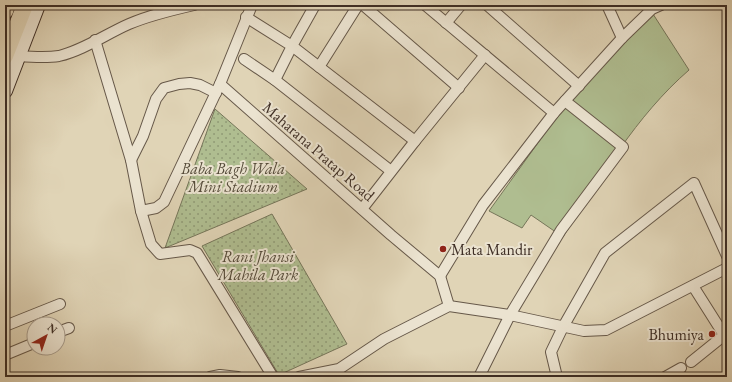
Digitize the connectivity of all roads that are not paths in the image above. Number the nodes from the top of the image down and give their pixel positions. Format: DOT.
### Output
graph roads {
  1 [pos="7,5"];
  2 [pos="25,5"];
  3 [pos="38,5"];
  4 [pos="194,5"];
  5 [pos="252,5"];
  6 [pos="315,5"];
  7 [pos="358,5"];
  8 [pos="363,5"];
  9 [pos="425,5"];
  10 [pos="461,5"];
  11 [pos="487,5"];
  12 [pos="607,5"];
  13 [pos="661,5"];
  14 [pos="5,11"];
  15 [pos="246,17"];
  16 [pos="446,23"];
  17 [pos="622,38"];
  18 [pos="95,40"];
  19 [pos="292,46"];
  20 [pos="485,55"];
  21 [pos="12,56"];
  22 [pos="244,59"];
  23 [pos="319,67"];
  24 [pos="275,80"];
  25 [pos="579,86"];
  26 [pos="459,88"];
  27 [pos="218,89"];
  28 [pos="5,91"];
  29 [pos="565,101"];
  30 [pos="554,114"];
  31 [pos="415,141"];
  32 [pos="131,160"];
  33 [pos="391,171"];
  34 [pos="362,209"];
  35 [pos="141,212"];
  36 [pos="727,256"];
  37 [pos="727,268"];
  38 [pos="440,276"];
  39 [pos="693,286"];
  40 [pos="60,304"];
  41 [pos="449,306"];
  42 [pos="510,315"];
  43 [pos="5,326"];
  44 [pos="563,327"];
  45 [pos="69,328"];
  46 [pos="66,329"];
  47 [pos="726,334"];
  48 [pos="26,346"];
  49 [pos="5,355"];
  50 [pos="691,362"];
  51 [pos="681,368"];
  52 [pos="338,373"];
  53 [pos="210,377"];
  54 [pos="238,377"];
  55 [pos="273,377"];
  56 [pos="299,377"];
  57 [pos="479,377"];
  58 [pos="557,377"];
  59 [pos="665,377"];
  1 -- 14 [label="main road"];
  2 -- 21 [label="main road"];
  3 -- 21 [label="main road"];
  4 -- 18 [label="street"];
  5 -- 15 [label="street"];
  6 -- 19 [label="street"];
  7 -- 23 [label="street"];
  8 -- 26 [label="street"];
  9 -- 16 [label="street"];
  10 -- 16 [label="street"];
  11 -- 25 [label="street"];
  12 -- 17 [label="street"];
  13 -- 17 [label="street"];
  15 -- 19 [label="street"];
  15 -- 27 [label="street"];
  16 -- 20 [label="street"];
  17 -- 25 [label="street"];
  18 -- 21 [label="street"];
  18 -- 32 [label="street"];
  19 -- 23 [label="street"];
  19 -- 24 [label="street"];
  20 -- 26 [label="street"];
  20 -- 30 [label="street"];
  21 -- 28 [label="main road"];
  22 -- 24 [label="street"];
  23 -- 31 [label="street"];
  24 -- 33 [label="street"];
  25 -- 29 [label="street"];
  26 -- 31 [label="street"];
  27 -- 32 [label="street, Maharana Pratap Road"];
  27 -- 34 [label="street, Maharana Pratap Road"];
  27 -- 35 [label="street"];
  29 -- 30 [label="street"];
  29 -- 42 [label="street"];
  30 -- 38 [label="street"];
  31 -- 33 [label="street"];
  32 -- 35 [label="street"];
  33 -- 34 [label="street"];
  34 -- 38 [label="street, Maharana Pratap Road"];
  35 -- 55 [label="street"];
  36 -- 44 [label="street"];
  37 -- 39 [label="street"];
  38 -- 41 [label="street"];
  39 -- 44 [label="street"];
  39 -- 47 [label="street"];
  40 -- 43 [label="street"];
  41 -- 42 [label="street"];
  41 -- 52 [label="street"];
  42 -- 44 [label="street"];
  42 -- 57 [label="street"];
  44 -- 58 [label="street"];
  45 -- 46 [label="street"];
  47 -- 50 [label="street"];
  48 -- 49 [label="street"];
  51 -- 59 [label="street"];
  52 -- 56 [label="street"];
  53 -- 54 [label="street"];
}
